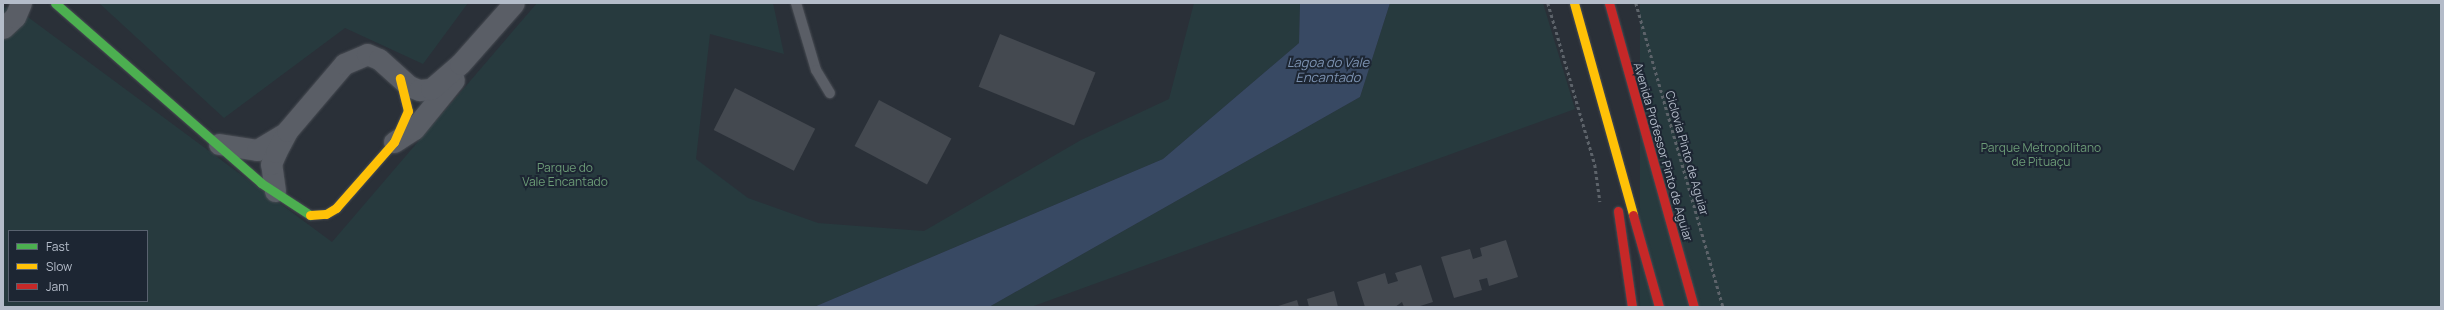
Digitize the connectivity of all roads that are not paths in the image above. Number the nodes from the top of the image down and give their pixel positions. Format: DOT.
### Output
graph roads {
  1 [pos="21,3"];
  2 [pos="55,3"];
  3 [pos="514,3"];
  4 [pos="796,3"];
  5 [pos="1574,3"];
  6 [pos="1609,3"];
  7 [pos="1617,3"];
  8 [pos="1612,15"];
  9 [pos="3,28"];
  10 [pos="460,64"];
  11 [pos="400,78"];
  12 [pos="830,93"];
  13 [pos="287,131"];
  14 [pos="1607,132"];
  15 [pos="394,142"];
  16 [pos="219,144"];
  17 [pos="275,191"];
  18 [pos="1632,307"];
  19 [pos="1658,307"];
  20 [pos="1694,307"];
  1 -- 9 [label="street"];
  2 -- 16 [label="main road"];
  3 -- 10 [label="street"];
  4 -- 12 [label="lane"];
  5 -- 14 [label="main road"];
  6 -- 8 [label="main road, Avenida Professor Pinto de Aguiar"];
  7 -- 8 [label="lane"];
  8 -- 20 [label="main road, Avenida Professor Pinto de Aguiar"];
  10 -- 11 [label="street"];
  10 -- 15 [label="street"];
  11 -- 13 [label="street"];
  11 -- 15 [label="main road"];
  13 -- 16 [label="street"];
  13 -- 17 [label="street"];
  14 -- 18 [label="main road"];
  14 -- 19 [label="main road"];
  15 -- 17 [label="main road"];
  16 -- 17 [label="main road"];
}
